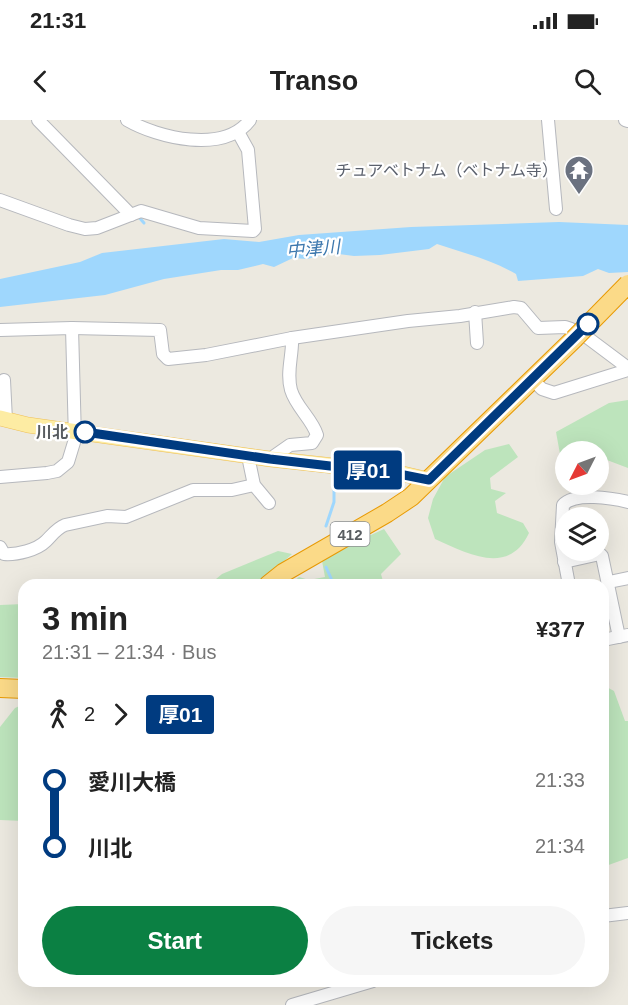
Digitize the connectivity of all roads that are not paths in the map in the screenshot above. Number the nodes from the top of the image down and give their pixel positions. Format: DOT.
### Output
graph roads {
  1 [pos="38,120"];
  2 [pos="127,120"];
  3 [pos="250,120"];
  4 [pos="548,120"];
  5 [pos="238,132"];
  6 [pos="0,200"];
  7 [pos="556,209"];
  8 [pos="131,215"];
  9 [pos="628,284"];
  10 [pos="475,312"];
  11 [pos="72,328"];
  12 [pos="0,330"];
  13 [pos="292,338"];
  14 [pos="477,343"];
  15 [pos="628,369"];
  16 [pos="532,379"];
  17 [pos="4,380"];
  18 [pos="3,419"];
  19 [pos="74,430"];
  20 [pos="248,456"];
  21 [pos="270,459"];
  22 [pos="0,477"];
  23 [pos="429,480"];
  24 [pos="254,485"];
  25 [pos="269,502"];
  26 [pos="628,502"];
  27 [pos="0,548"];
  28 [pos="564,562"];
  29 [pos="628,578"];
  30 [pos="276,579"];
  31 [pos="568,579"];
  32 [pos="608,579"];
  33 [pos="609,582"];
  34 [pos="624,636"];
  35 [pos="609,639"];
  36 [pos="0,688"];
  37 [pos="18,689"];
  38 [pos="628,913"];
  39 [pos="609,915"];
  40 [pos="353,987"];
  41 [pos="291,1005"];
  1 -- 8 [label="street"];
  2 -- 5 [label="street"];
  3 -- 5 [label="street"];
  4 -- 7 [label="street"];
  5 -- 8 [label="street"];
  6 -- 8 [label="street"];
  9 -- 16 [label="highway, 412, bridge"];
  10 -- 13 [label="street"];
  10 -- 14 [label="street"];
  10 -- 15 [label="street"];
  11 -- 12 [label="street"];
  11 -- 13 [label="street"];
  11 -- 19 [label="street"];
  13 -- 21 [label="street"];
  15 -- 16 [label="street"];
  16 -- 23 [label="highway, 412"];
  17 -- 18 [label="street"];
  18 -- 19 [label="main road"];
  19 -- 20 [label="main road"];
  19 -- 22 [label="street"];
  20 -- 21 [label="main road"];
  20 -- 24 [label="street"];
  21 -- 23 [label="main road"];
  23 -- 30 [label="highway, 412"];
  24 -- 25 [label="street"];
  24 -- 27 [label="street"];
  26 -- 28 [label="street"];
  28 -- 31 [label="street"];
  28 -- 32 [label="street"];
  29 -- 33 [label="street"];
  33 -- 34 [label="street"];
  34 -- 35 [label="street"];
  36 -- 37 [label="highway"];
  38 -- 39 [label="street"];
  40 -- 41 [label="street"];
}
